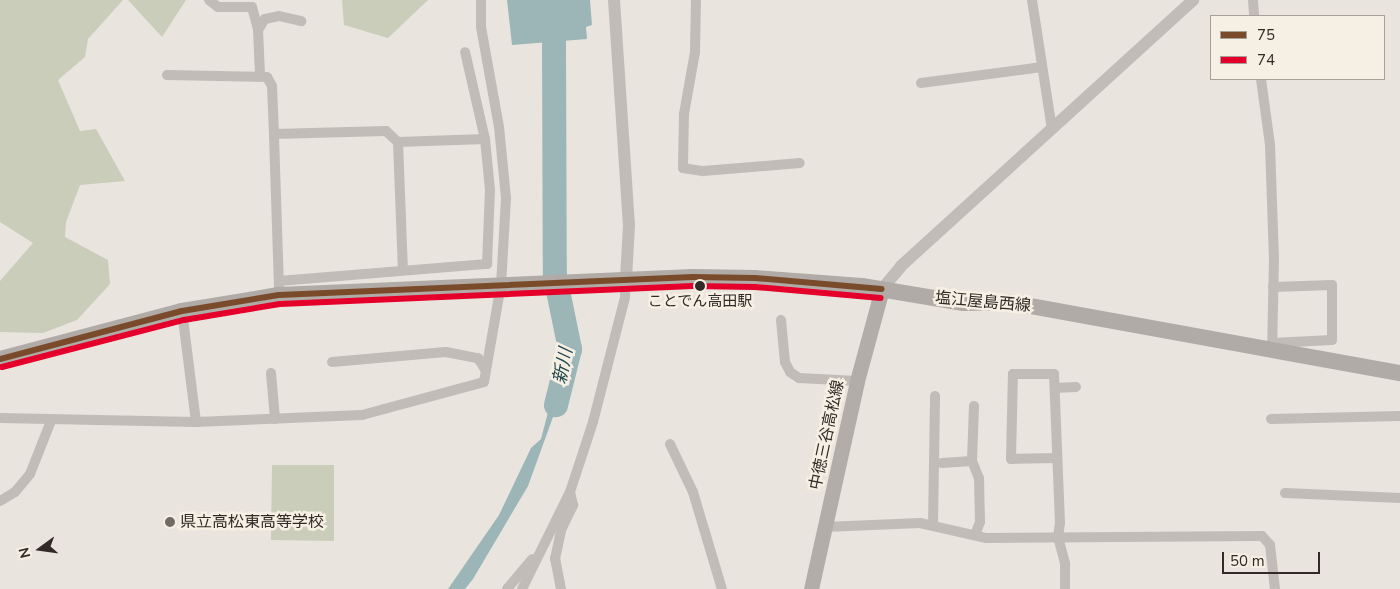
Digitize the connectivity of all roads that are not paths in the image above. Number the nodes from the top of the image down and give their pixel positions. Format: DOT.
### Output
graph roads {
  1 [pos="209,0"];
  2 [pos="481,0"];
  3 [pos="614,0"];
  4 [pos="696,0"];
  5 [pos="1032,0"];
  6 [pos="1193,0"];
  7 [pos="1253,0"];
  8 [pos="245,2"];
  9 [pos="1254,15"];
  10 [pos="301,21"];
  11 [pos="258,30"];
  12 [pos="465,52"];
  13 [pos="1042,67"];
  14 [pos="167,75"];
  15 [pos="260,75"];
  16 [pos="1261,80"];
  17 [pos="922,83"];
  18 [pos="1052,129"];
  19 [pos="274,134"];
  20 [pos="485,139"];
  21 [pos="398,142"];
  22 [pos="800,163"];
  23 [pos="403,270"];
  24 [pos="622,278"];
  25 [pos="506,285"];
  26 [pos="1274,287"];
  27 [pos="279,288"];
  28 [pos="882,289"];
  29 [pos="182,311"];
  30 [pos="781,320"];
  31 [pos="1272,347"];
  32 [pos="0,359"];
  33 [pos="332,362"];
  34 [pos="486,371"];
  35 [pos="271,373"];
  36 [pos="1400,373"];
  37 [pos="857,381"];
  38 [pos="1076,387"];
  39 [pos="1055,388"];
  40 [pos="935,396"];
  41 [pos="974,406"];
  42 [pos="1400,416"];
  43 [pos="0,418"];
  44 [pos="275,419"];
  45 [pos="1271,420"];
  46 [pos="51,421"];
  47 [pos="196,422"];
  48 [pos="670,444"];
  49 [pos="1057,458"];
  50 [pos="972,460"];
  51 [pos="942,463"];
  52 [pos="570,492"];
  53 [pos="1284,492"];
  54 [pos="1400,498"];
  55 [pos="0,501"];
  56 [pos="933,526"];
  57 [pos="825,527"];
  58 [pos="975,536"];
  59 [pos="1058,538"];
  60 [pos="540,549"];
  61 [pos="507,589"];
  62 [pos="522,589"];
  63 [pos="561,589"];
  64 [pos="722,589"];
  65 [pos="811,589"];
  66 [pos="1065,589"];
  67 [pos="1275,589"];
  1 -- 8 [label="street"];
  2 -- 25 [label="street"];
  3 -- 24 [label="street"];
  4 -- 22 [label="street"];
  5 -- 13 [label="street"];
  6 -- 18 [label="street"];
  7 -- 9 [label="street"];
  8 -- 11 [label="street"];
  10 -- 11 [label="street"];
  11 -- 15 [label="street"];
  12 -- 20 [label="street"];
  13 -- 17 [label="street"];
  13 -- 18 [label="street"];
  14 -- 15 [label="street"];
  15 -- 19 [label="street"];
  16 -- 26 [label="street"];
  18 -- 28 [label="street"];
  19 -- 21 [label="street"];
  19 -- 27 [label="street"];
  20 -- 21 [label="street"];
  20 -- 23 [label="street"];
  21 -- 23 [label="street"];
  23 -- 27 [label="street"];
  24 -- 25 [label="main road, 塩江屋島西線"];
  24 -- 28 [label="main road, 塩江屋島西線"];
  24 -- 52 [label="street"];
  25 -- 27 [label="main road, 塩江屋島西線"];
  25 -- 34 [label="street"];
  26 -- 31 [label="street"];
  26 -- 31 [label="street"];
  27 -- 29 [label="main road, 塩江屋島西線"];
  28 -- 31 [label="main road, 塩江屋島西線"];
  28 -- 37 [label="main road, 中徳三谷高松線"];
  29 -- 32 [label="main road, 塩江屋島西線"];
  29 -- 47 [label="street"];
  30 -- 37 [label="street"];
  31 -- 36 [label="main road, 塩江屋島西線"];
  33 -- 34 [label="street"];
  34 -- 44 [label="street"];
  35 -- 44 [label="street"];
  37 -- 57 [label="main road, 中徳三谷高松線"];
  38 -- 39 [label="street"];
  39 -- 49 [label="street"];
  39 -- 49 [label="street"];
  40 -- 56 [label="street"];
  41 -- 50 [label="street"];
  42 -- 45 [label="street"];
  43 -- 46 [label="street"];
  44 -- 47 [label="street"];
  46 -- 47 [label="street"];
  46 -- 55 [label="street"];
  48 -- 64 [label="street"];
  49 -- 59 [label="street"];
  50 -- 51 [label="street"];
  50 -- 58 [label="street"];
  52 -- 60 [label="street"];
  52 -- 63 [label="street"];
  53 -- 54 [label="street"];
  56 -- 57 [label="street"];
  56 -- 58 [label="street"];
  57 -- 65 [label="main road, 中徳三谷高松線"];
  58 -- 59 [label="street"];
  59 -- 66 [label="street"];
  59 -- 67 [label="street"];
  60 -- 61 [label="street"];
  60 -- 62 [label="street"];
}
